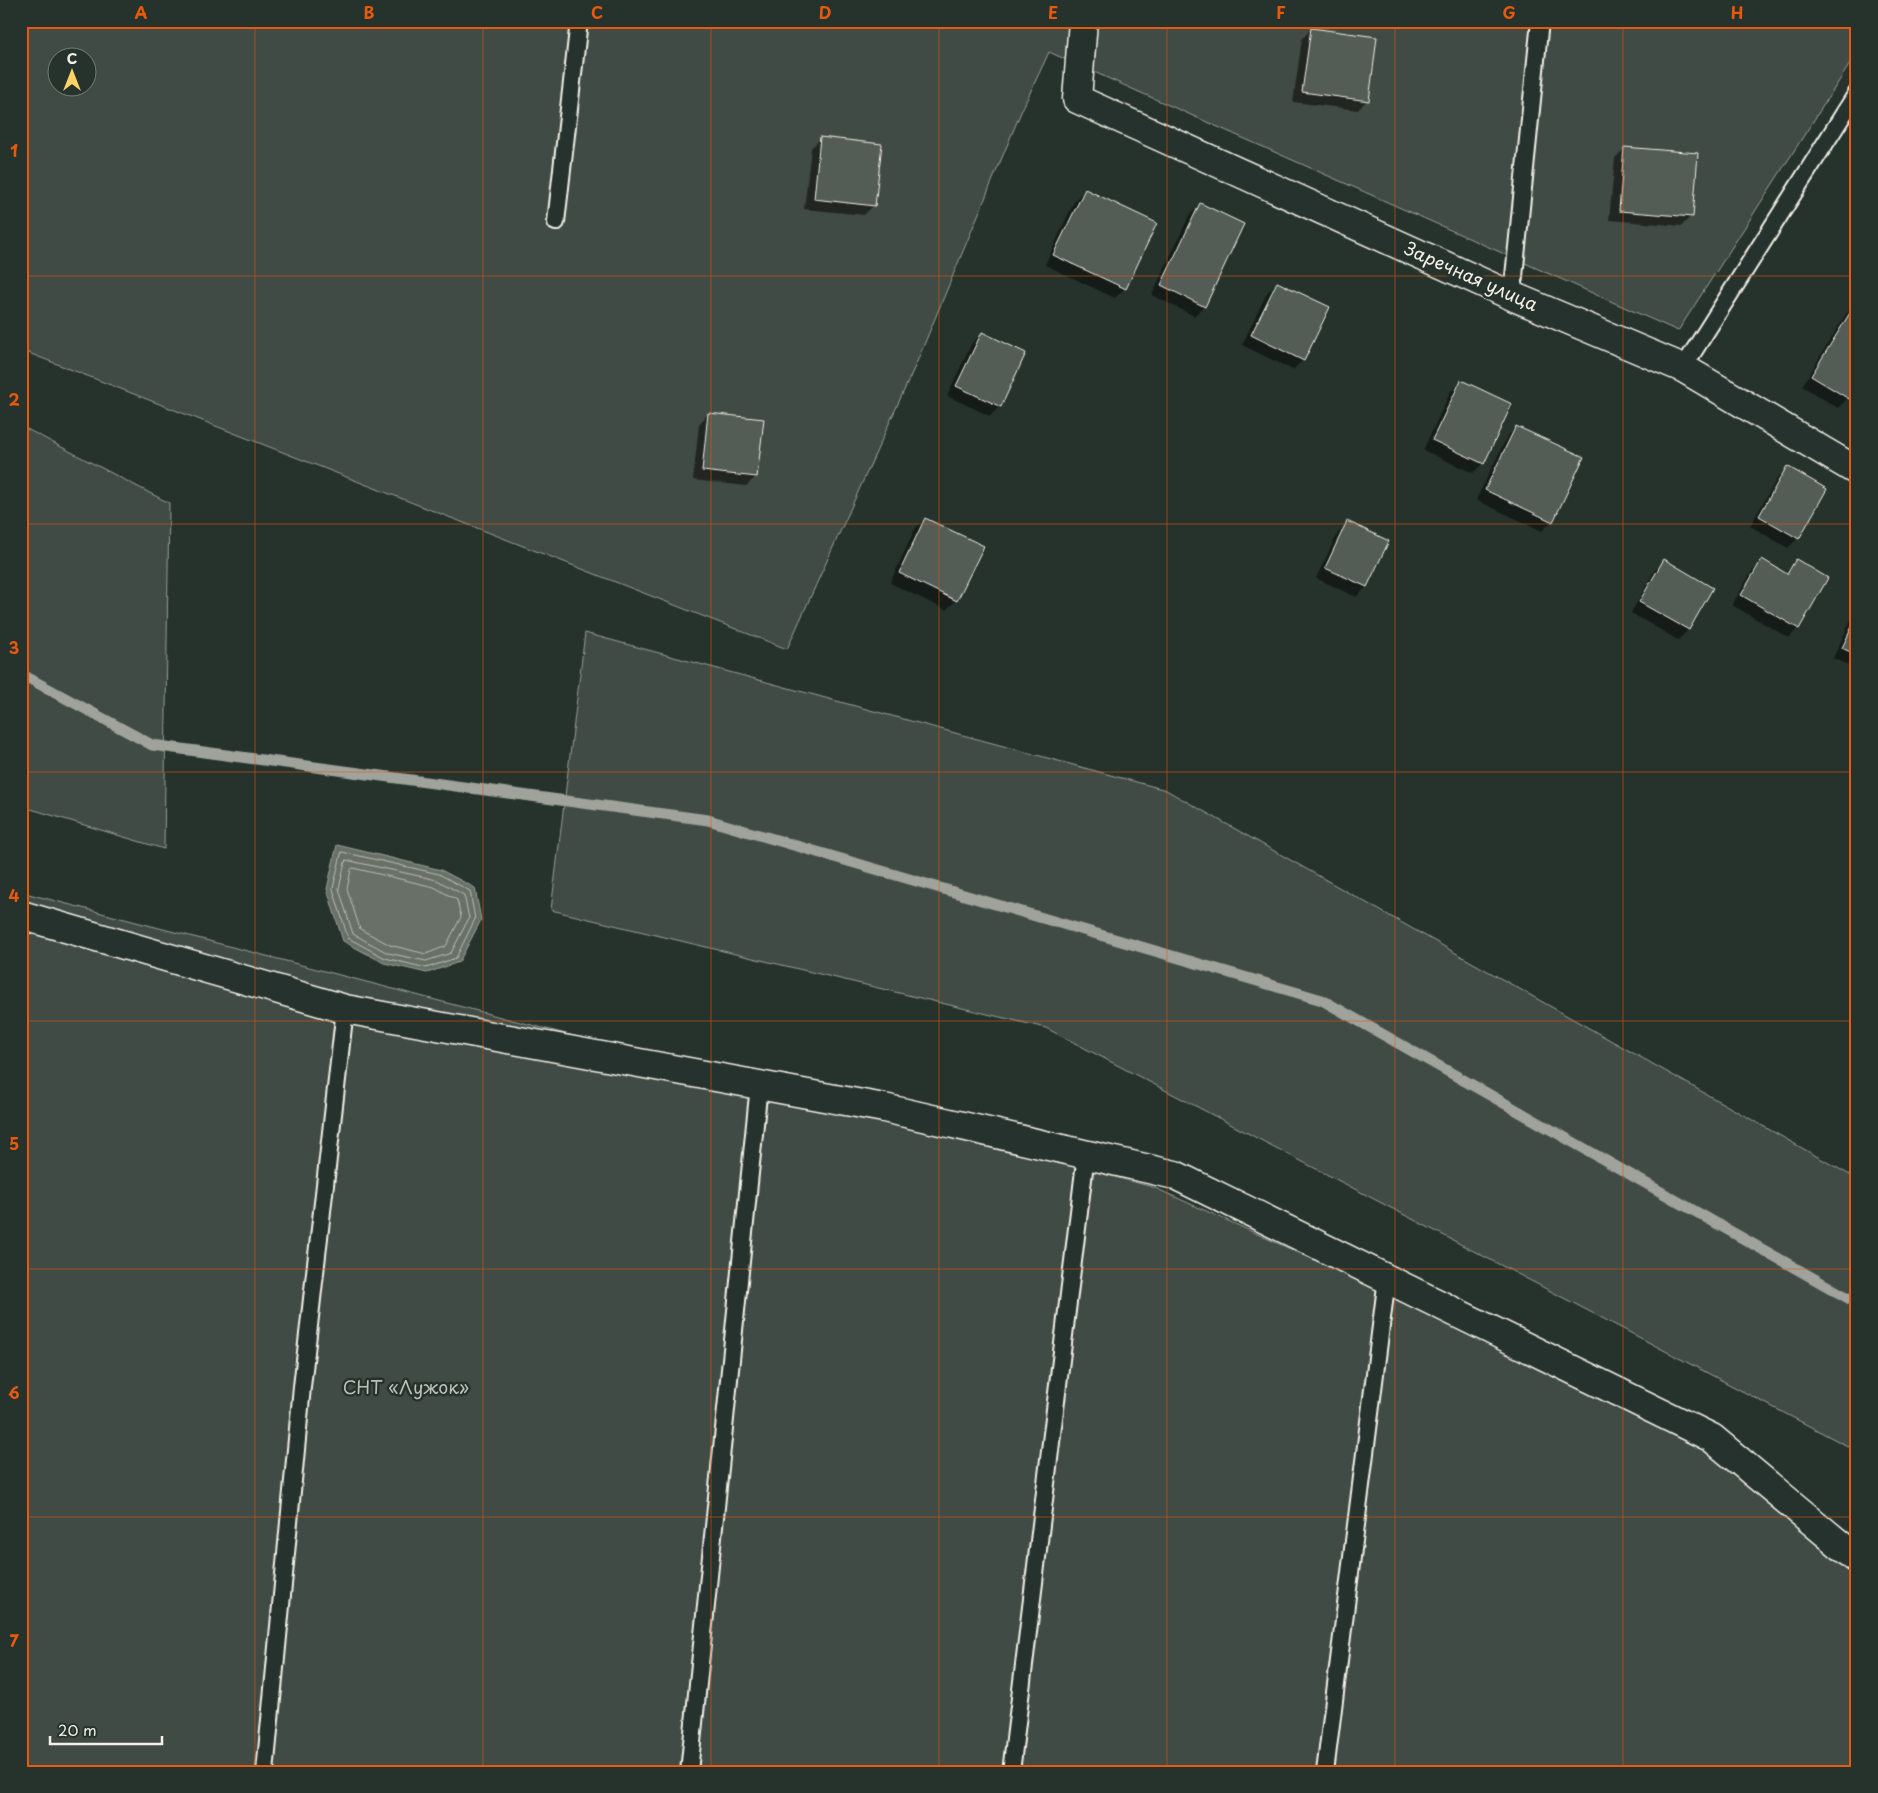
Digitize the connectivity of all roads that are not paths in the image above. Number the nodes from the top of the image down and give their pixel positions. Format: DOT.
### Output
graph roads {
  1 [pos="579,21"];
  2 [pos="1083,21"];
  3 [pos="1540,21"];
  4 [pos="1857,93"];
  5 [pos="556,222"];
  6 [pos="1512,296"];
  7 [pos="1683,368"];
  8 [pos="1857,472"];
  9 [pos="21,915"];
  10 [pos="345,1009"];
  11 [pos="759,1085"];
  12 [pos="1086,1154"];
  13 [pos="1387,1278"];
  14 [pos="1857,1559"];
  15 [pos="265,1772"];
  16 [pos="689,1772"];
  17 [pos="1011,1772"];
  18 [pos="1326,1772"];
  1 -- 5 [label="lane"];
  2 -- 6 [label="street, Заречная улица"];
  3 -- 6 [label="lane"];
  4 -- 7 [label="lane"];
  6 -- 7 [label="street, Заречная улица"];
  7 -- 8 [label="street, Заречная улица"];
  9 -- 10 [label="street"];
  10 -- 11 [label="street"];
  10 -- 15 [label="lane"];
  11 -- 12 [label="street"];
  11 -- 16 [label="lane"];
  12 -- 13 [label="street"];
  12 -- 17 [label="lane"];
  13 -- 14 [label="street"];
  13 -- 18 [label="lane"];
}
